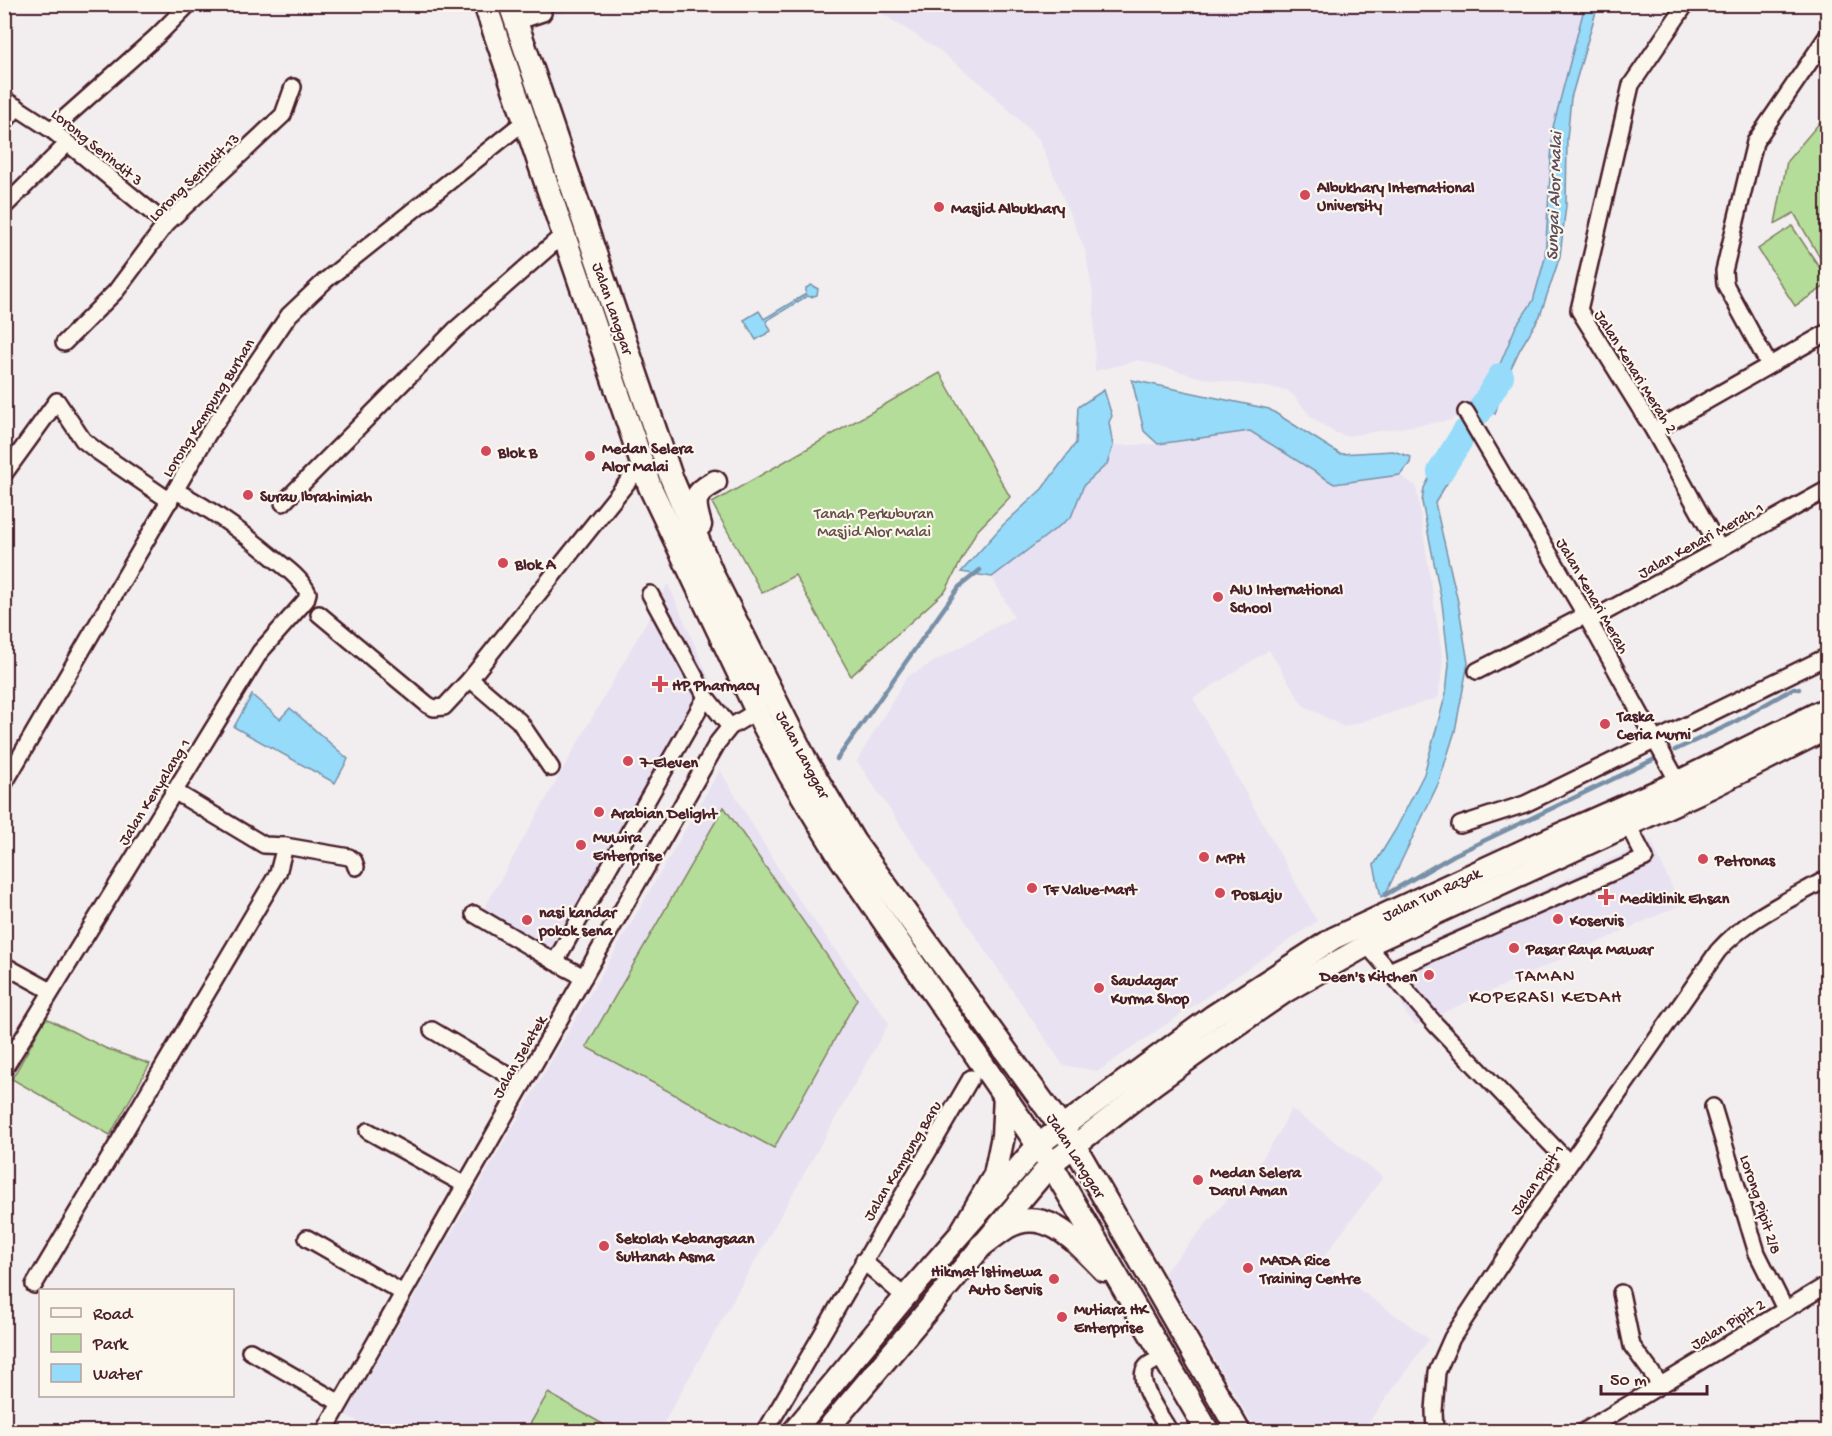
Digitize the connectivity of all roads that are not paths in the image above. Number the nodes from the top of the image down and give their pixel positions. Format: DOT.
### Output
graph roads {
  1 [pos="189,4"];
  2 [pos="485,4"];
  3 [pos="540,4"];
  4 [pos="1686,4"];
  5 [pos="513,13"];
  6 [pos="1827,35"];
  7 [pos="293,87"];
  8 [pos="11,103"];
  9 [pos="525,121"];
  10 [pos="4,123"];
  11 [pos="53,131"];
  12 [pos="67,144"];
  13 [pos="4,207"];
  14 [pos="166,224"];
  15 [pos="564,234"];
  16 [pos="1827,333"];
  17 [pos="64,343"];
  18 [pos="1769,365"];
  19 [pos="1466,412"];
  20 [pos="1654,431"];
  21 [pos="642,465"];
  22 [pos="4,474"];
  23 [pos="715,482"];
  24 [pos="1827,489"];
  25 [pos="173,496"];
  26 [pos="283,503"];
  27 [pos="1720,549"];
  28 [pos="714,578"];
  29 [pos="650,594"];
  30 [pos="319,614"];
  31 [pos="1588,618"];
  32 [pos="1827,656"];
  33 [pos="1477,671"];
  34 [pos="470,679"];
  35 [pos="706,697"];
  36 [pos="1827,708"];
  37 [pos="757,711"];
  38 [pos="730,727"];
  39 [pos="1827,728"];
  40 [pos="1655,741"];
  41 [pos="551,768"];
  42 [pos="4,784"];
  43 [pos="1683,790"];
  44 [pos="174,791"];
  45 [pos="1460,825"];
  46 [pos="1628,825"];
  47 [pos="285,846"];
  48 [pos="356,867"];
  49 [pos="1827,878"];
  50 [pos="474,914"];
  51 [pos="1367,945"];
  52 [pos="555,962"];
  53 [pos="4,965"];
  54 [pos="1389,971"];
  55 [pos="584,977"];
  56 [pos="51,991"];
  57 [pos="432,1030"];
  58 [pos="4,1069"];
  59 [pos="971,1078"];
  60 [pos="523,1084"];
  61 [pos="1005,1095"];
  62 [pos="1713,1107"];
  63 [pos="1062,1126"];
  64 [pos="368,1131"];
  65 [pos="1038,1145"];
  66 [pos="1074,1145"];
  67 [pos="1569,1163"];
  68 [pos="1051,1164"];
  69 [pos="465,1185"];
  70 [pos="962,1231"];
  71 [pos="307,1238"];
  72 [pos="981,1246"];
  73 [pos="863,1261"];
  74 [pos="1827,1284"];
  75 [pos="34,1285"];
  76 [pos="403,1293"];
  77 [pos="1620,1293"];
  78 [pos="905,1297"];
  79 [pos="1129,1298"];
  80 [pos="1785,1309"];
  81 [pos="250,1351"];
  82 [pos="1164,1357"];
  83 [pos="1660,1384"];
  84 [pos="340,1403"];
  85 [pos="324,1431"];
  86 [pos="765,1431"];
  87 [pos="793,1431"];
  88 [pos="825,1431"];
  89 [pos="1170,1431"];
  90 [pos="1208,1431"];
  91 [pos="1239,1431"];
  92 [pos="1435,1431"];
  93 [pos="1583,1431"];
  1 -- 11 [label="street"];
  2 -- 9 [label="main road, Jalan Langgar"];
  3 -- 5 [label="street"];
  4 -- 20 [label="street, Jalan Kenari Merah 2"];
  5 -- 28 [label="main road, Jalan Langgar"];
  6 -- 18 [label="street"];
  7 -- 14 [label="street, Lorong Serindit 13"];
  8 -- 10 [label="street"];
  8 -- 11 [label="street, Lorong Serindit 3"];
  9 -- 15 [label="main road, Jalan Langgar"];
  9 -- 25 [label="street, Lorong Kampung Burhan"];
  11 -- 12 [label="street, Lorong Serindit 3"];
  12 -- 13 [label="street"];
  12 -- 14 [label="street, Lorong Serindit 3"];
  14 -- 17 [label="street, Lorong Serindit 13"];
  15 -- 21 [label="main road, Jalan Langgar"];
  15 -- 26 [label="street"];
  16 -- 18 [label="street"];
  18 -- 20 [label="street"];
  19 -- 31 [label="street, Jalan Kenari Merah"];
  20 -- 27 [label="street, Jalan Kenari Merah 2"];
  21 -- 34 [label="street"];
  21 -- 37 [label="main road, Jalan Langgar"];
  22 -- 25 [label="street"];
  23 -- 28 [label="main road"];
  24 -- 27 [label="street, Jalan Kenari Merah 1"];
  25 -- 42 [label="street, Lorong Kampung Burhan"];
  25 -- 44 [label="street, Jalan Kenyalang 1"];
  27 -- 31 [label="street, Jalan Kenari Merah 1"];
  28 -- 63 [label="main road, Jalan Langgar"];
  29 -- 35 [label="street"];
  30 -- 34 [label="street"];
  31 -- 33 [label="street, Jalan Kenari Merah 1"];
  31 -- 40 [label="street, Jalan Kenari Merah"];
  32 -- 40 [label="street"];
  34 -- 41 [label="street"];
  35 -- 38 [label="street"];
  35 -- 52 [label="street"];
  36 -- 43 [label="main road, Jalan Tun Razak"];
  37 -- 38 [label="street, Jalan Jelatek"];
  37 -- 61 [label="main road, Jalan Langgar"];
  38 -- 55 [label="street, Jalan Jelatek"];
  39 -- 43 [label="main road, Jalan Tun Razak"];
  40 -- 43 [label="street, Jalan Kenari Merah"];
  40 -- 45 [label="street"];
  43 -- 46 [label="main road, Jalan Tun Razak"];
  43 -- 63 [label="main road, Jalan Tun Razak"];
  44 -- 47 [label="street"];
  44 -- 56 [label="street, Jalan Kenyalang 1"];
  46 -- 51 [label="main road, Jalan Tun Razak"];
  46 -- 54 [label="street"];
  47 -- 48 [label="street"];
  47 -- 75 [label="street"];
  49 -- 67 [label="street, Jalan Pipit 1"];
  50 -- 52 [label="street"];
  51 -- 54 [label="street"];
  51 -- 66 [label="main road, Jalan Tun Razak"];
  52 -- 55 [label="street"];
  53 -- 56 [label="street"];
  54 -- 67 [label="street"];
  55 -- 60 [label="street, Jalan Jelatek"];
  56 -- 58 [label="street, Jalan Kenyalang 1"];
  57 -- 60 [label="street"];
  59 -- 73 [label="street, Jalan Kampung Baru"];
  60 -- 69 [label="street, Jalan Jelatek"];
  61 -- 65 [label="main road, Jalan Langgar"];
  61 -- 70 [label="main road"];
  62 -- 80 [label="street, Lorong Pipit 2/8"];
  63 -- 65 [label="main road, Jalan Tun Razak"];
  63 -- 66 [label="main road, Jalan Langgar"];
  64 -- 69 [label="street"];
  65 -- 68 [label="main road, Jalan Langgar"];
  65 -- 70 [label="main road, Jalan Tun Razak"];
  66 -- 68 [label="main road, Jalan Tun Razak"];
  66 -- 91 [label="main road, Jalan Langgar"];
  67 -- 92 [label="street, Jalan Pipit 1"];
  68 -- 72 [label="main road, Jalan Tun Razak"];
  68 -- 79 [label="main road, Jalan Langgar"];
  69 -- 76 [label="street, Jalan Jelatek"];
  70 -- 78 [label="main road, Jalan Tun Razak"];
  71 -- 76 [label="street"];
  72 -- 79 [label="main road"];
  72 -- 88 [label="main road, Jalan Tun Razak"];
  73 -- 78 [label="street"];
  73 -- 86 [label="street, Jalan Kampung Baru"];
  74 -- 80 [label="street, Jalan Pipit 2"];
  76 -- 84 [label="street, Jalan Jelatek"];
  77 -- 83 [label="street"];
  78 -- 87 [label="main road, Jalan Tun Razak"];
  79 -- 82 [label="main road, Jalan Langgar"];
  80 -- 83 [label="street, Jalan Pipit 2"];
  81 -- 84 [label="street"];
  82 -- 89 [label="street"];
  82 -- 90 [label="main road, Jalan Langgar"];
  83 -- 93 [label="street, Jalan Pipit 2"];
  84 -- 85 [label="street, Jalan Jelatek"];
}
